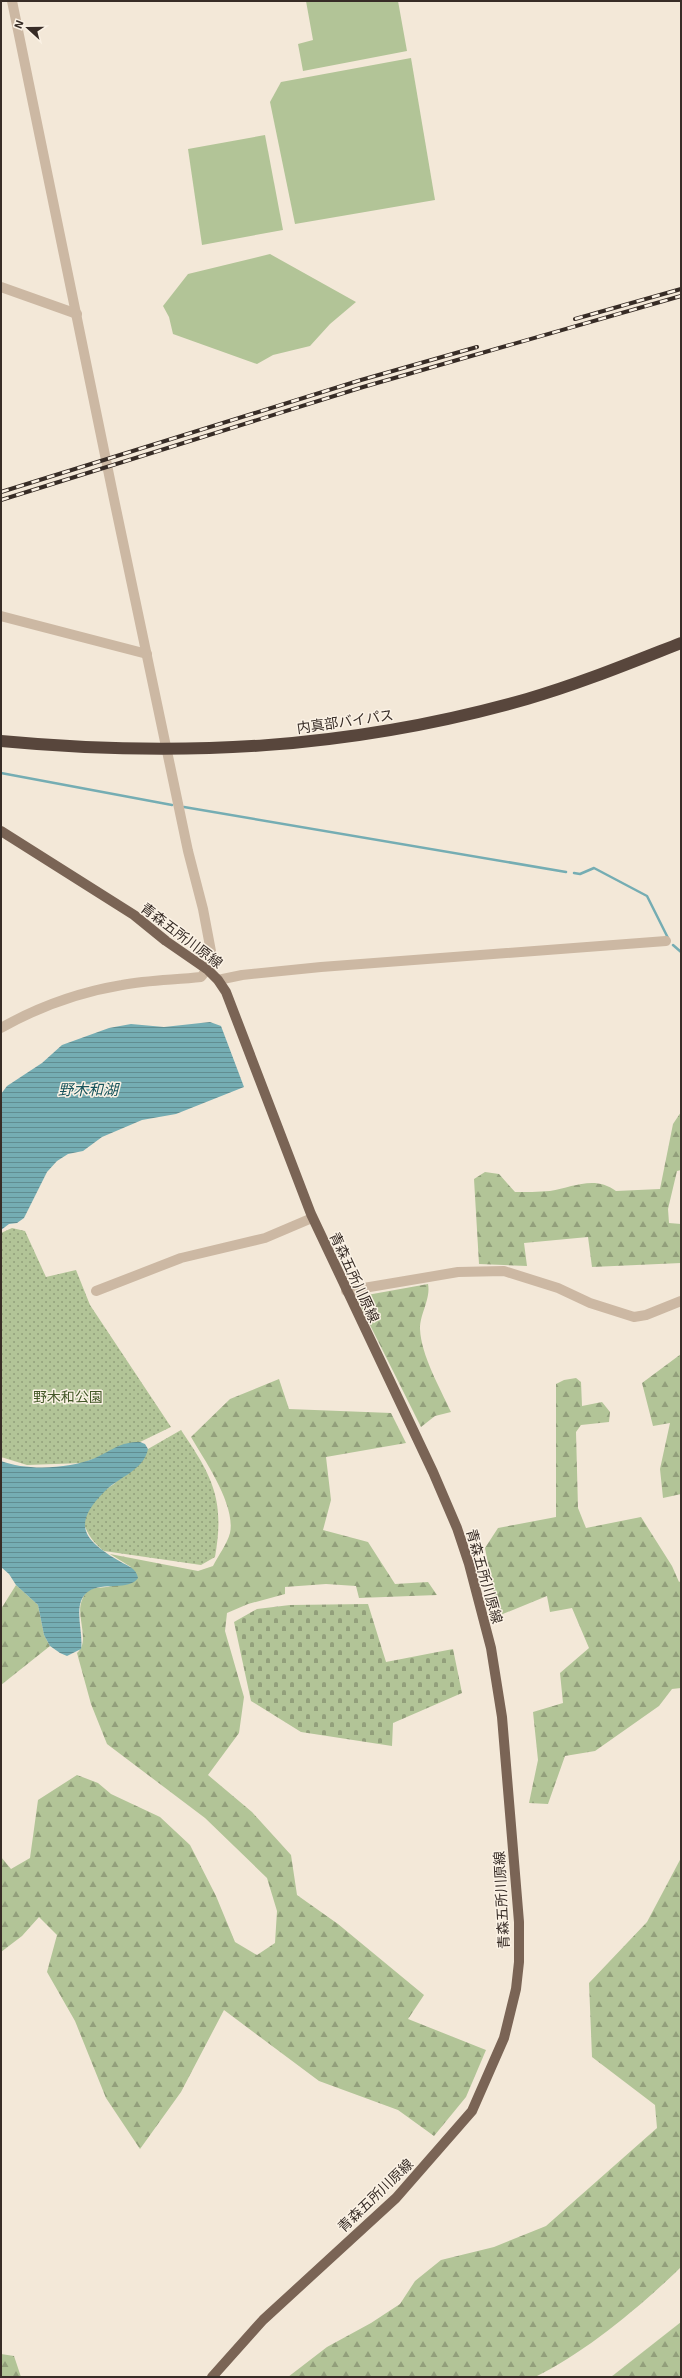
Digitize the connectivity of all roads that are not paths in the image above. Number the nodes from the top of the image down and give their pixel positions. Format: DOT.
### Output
graph roads {
  1 [pos="12,1"];
  2 [pos="1,287"];
  3 [pos="77,314"];
  4 [pos="1,616"];
  5 [pos="681,643"];
  6 [pos="147,654"];
  7 [pos="1,741"];
  8 [pos="167,750"];
  9 [pos="1,831"];
  10 [pos="666,941"];
  11 [pos="208,970"];
  12 [pos="218,980"];
  13 [pos="1,1028"];
  14 [pos="312,1218"];
  15 [pos="96,1291"];
  16 [pos="346,1291"];
  17 [pos="681,1301"];
  18 [pos="212,2377"];
  1 -- 3 [label="street"];
  2 -- 3 [label="street"];
  3 -- 6 [label="street"];
  4 -- 6 [label="street"];
  5 -- 8 [label="highway, 内真部バイパス"];
  6 -- 8 [label="street"];
  7 -- 8 [label="highway, 内真部バイパス"];
  8 -- 11 [label="street"];
  9 -- 11 [label="main road, 青森五所川原線"];
  10 -- 12 [label="street"];
  11 -- 12 [label="main road, 青森五所川原線"];
  11 -- 13 [label="street"];
  12 -- 14 [label="main road, 青森五所川原線"];
  14 -- 15 [label="street"];
  14 -- 16 [label="main road, 青森五所川原線"];
  16 -- 17 [label="street"];
  16 -- 18 [label="main road, 青森五所川原線"];
}
